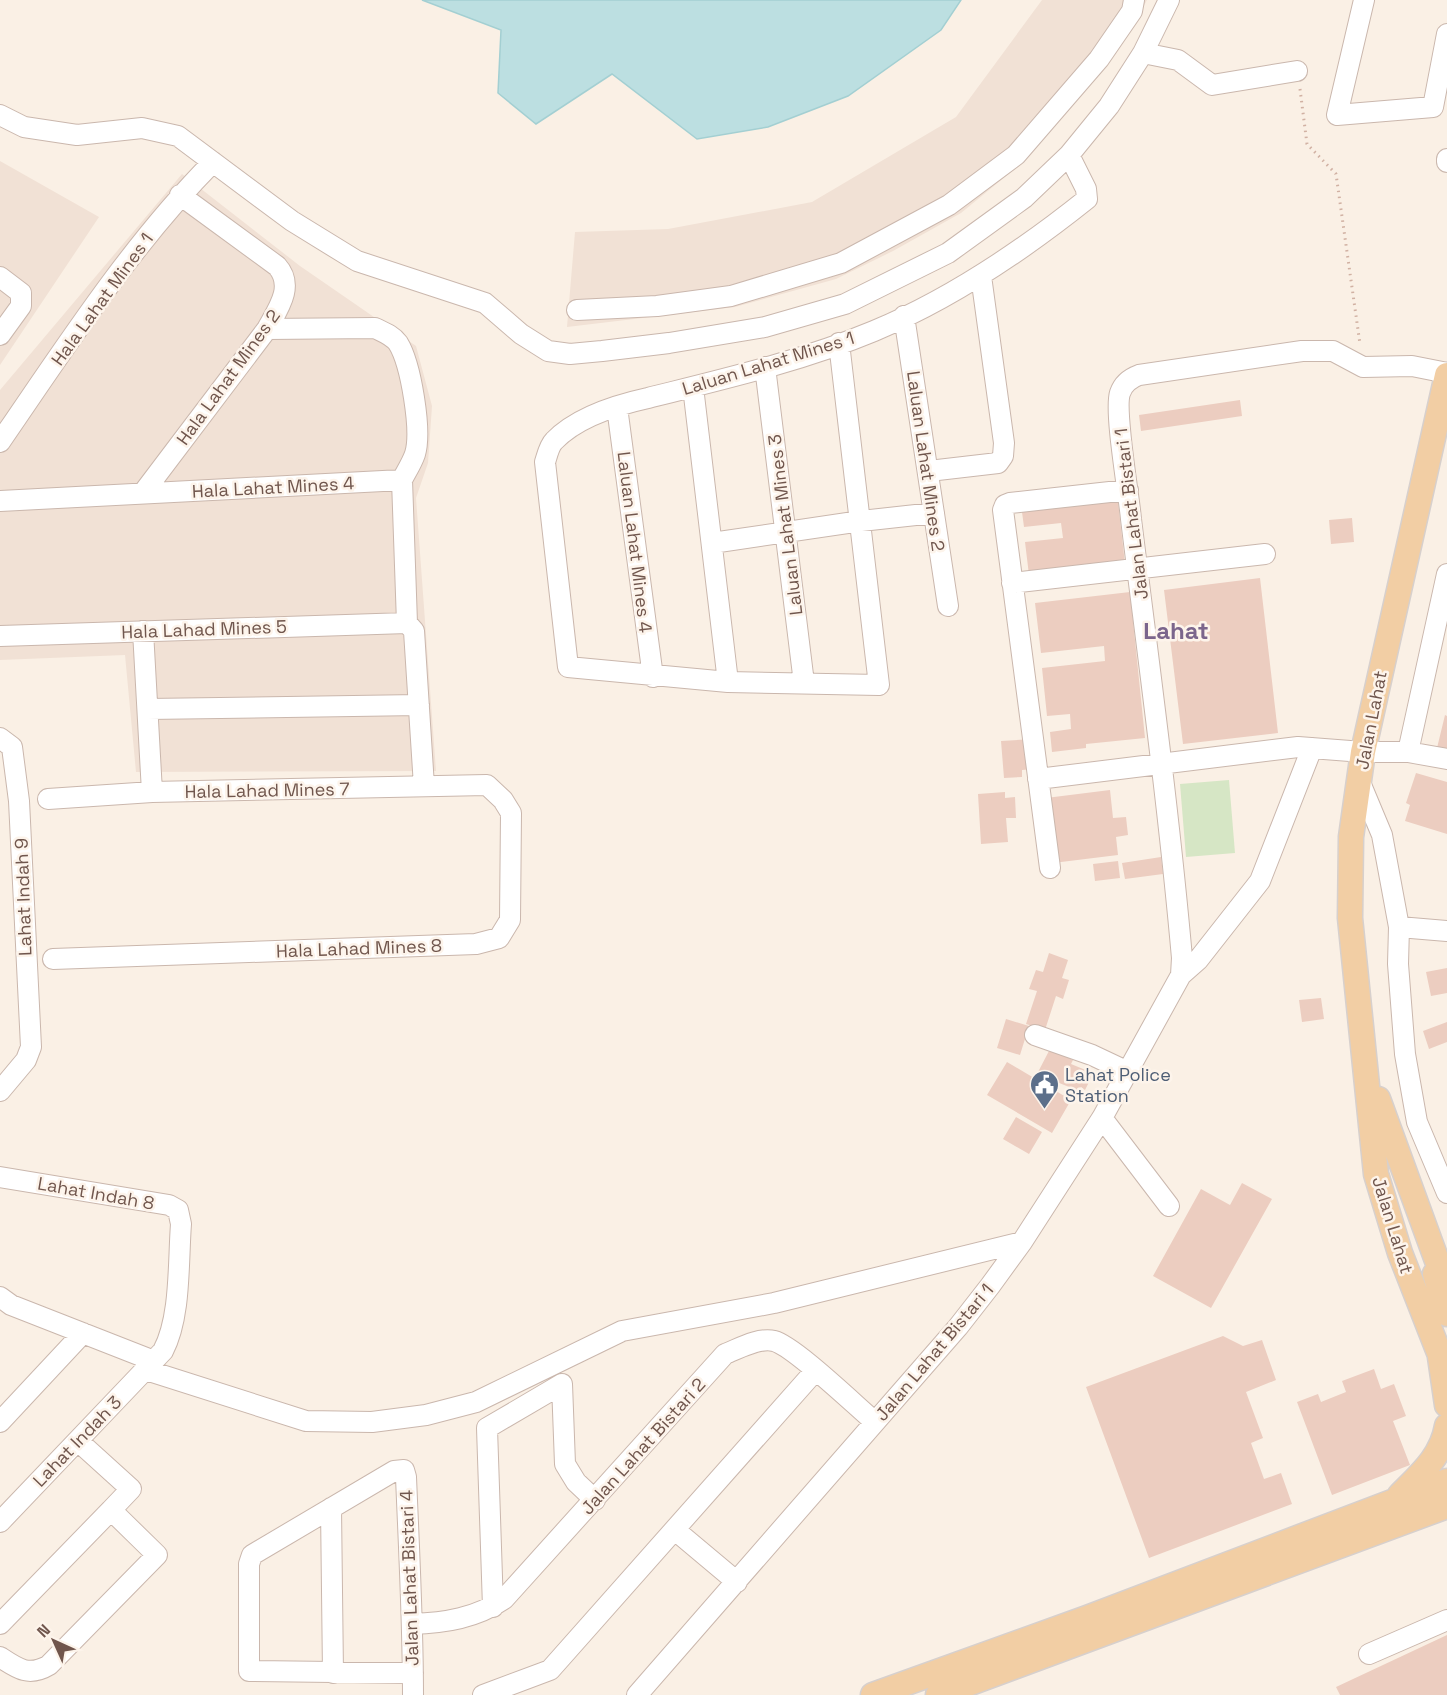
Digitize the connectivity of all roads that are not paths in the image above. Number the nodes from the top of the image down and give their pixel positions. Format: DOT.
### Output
graph roads {
  1 [pos="1134,0"];
  2 [pos="1169,0"];
  3 [pos="1364,0"];
  4 [pos="1447,34"];
  5 [pos="1143,53"];
  6 [pos="1297,71"];
  7 [pos="0,115"];
  8 [pos="1069,155"];
  9 [pos="213,162"];
  10 [pos="180,195"];
  11 [pos="981,276"];
  12 [pos="0,277"];
  13 [pos="577,310"];
  14 [pos="904,316"];
  15 [pos="267,329"];
  16 [pos="0,335"];
  17 [pos="839,343"];
  18 [pos="765,367"];
  19 [pos="1447,374"];
  20 [pos="693,387"];
  21 [pos="617,407"];
  22 [pos="0,442"];
  23 [pos="929,471"];
  24 [pos="402,480"];
  25 [pos="1128,490"];
  26 [pos="143,493"];
  27 [pos="0,501"];
  28 [pos="934,513"];
  29 [pos="861,520"];
  30 [pos="786,533"];
  31 [pos="712,543"];
  32 [pos="1265,554"];
  33 [pos="1138,570"];
  34 [pos="1447,574"];
  35 [pos="1012,583"];
  36 [pos="948,606"];
  37 [pos="407,623"];
  38 [pos="143,631"];
  39 [pos="0,636"];
  40 [pos="653,677"];
  41 [pos="728,682"];
  42 [pos="804,682"];
  43 [pos="420,705"];
  44 [pos="148,708"];
  45 [pos="6,743"];
  46 [pos="1312,748"];
  47 [pos="1363,752"];
  48 [pos="1408,752"];
  49 [pos="1447,759"];
  50 [pos="1164,763"];
  51 [pos="1038,779"];
  52 [pos="1359,780"];
  53 [pos="487,785"];
  54 [pos="424,786"];
  55 [pos="152,792"];
  56 [pos="48,799"];
  57 [pos="1050,868"];
  58 [pos="1399,927"];
  59 [pos="1447,931"];
  60 [pos="53,959"];
  61 [pos="1181,975"];
  62 [pos="1035,1035"];
  63 [pos="1368,1071"];
  64 [pos="1128,1072"];
  65 [pos="0,1091"];
  66 [pos="1102,1118"];
  67 [pos="1402,1162"];
  68 [pos="0,1177"];
  69 [pos="1447,1193"];
  70 [pos="1169,1206"];
  71 [pos="1022,1242"];
  72 [pos="1447,1288"];
  73 [pos="4,1306"];
  74 [pos="1447,1314"];
  75 [pos="83,1333"];
  76 [pos="1443,1364"];
  77 [pos="150,1366"];
  78 [pos="816,1371"];
  79 [pos="1447,1405"];
  80 [pos="0,1422"];
  81 [pos="875,1422"];
  82 [pos="1447,1426"];
  83 [pos="78,1440"];
  84 [pos="1447,1481"];
  85 [pos="595,1500"];
  86 [pos="1394,1501"];
  87 [pos="1447,1506"];
  88 [pos="331,1508"];
  89 [pos="111,1510"];
  90 [pos="1410,1520"];
  91 [pos="0,1522"];
  92 [pos="1447,1522"];
  93 [pos="675,1530"];
  94 [pos="737,1582"];
  95 [pos="493,1607"];
  96 [pos="1447,1620"];
  97 [pos="0,1624"];
  98 [pos="412,1624"];
  99 [pos="1369,1654"];
  100 [pos="0,1657"];
  101 [pos="333,1672"];
  102 [pos="413,1673"];
  103 [pos="413,1695"];
  104 [pos="483,1695"];
  105 [pos="638,1695"];
  106 [pos="873,1695"];
  107 [pos="938,1695"];
  1 -- 13 [label="street"];
  2 -- 5 [label="street"];
  3 -- 4 [label="street"];
  5 -- 6 [label="street"];
  5 -- 8 [label="street"];
  7 -- 9 [label="street"];
  8 -- 9 [label="street"];
  8 -- 11 [label="street, Laluan Lahat Mines 1"];
  9 -- 10 [label="street, Hala Lahat Mines 1"];
  10 -- 15 [label="street, Hala Lahat Mines 2"];
  10 -- 22 [label="street, Hala Lahat Mines 1"];
  11 -- 14 [label="street, Laluan Lahat Mines 1"];
  11 -- 23 [label="street"];
  12 -- 16 [label="street"];
  14 -- 17 [label="street, Laluan Lahat Mines 1"];
  14 -- 23 [label="street, Laluan Lahat Mines 2"];
  15 -- 24 [label="street"];
  15 -- 26 [label="street, Hala Lahat Mines 2"];
  17 -- 18 [label="street, Laluan Lahat Mines 1"];
  17 -- 29 [label="street"];
  18 -- 20 [label="street, Laluan Lahat Mines 1"];
  18 -- 30 [label="street, Laluan Lahat Mines 3"];
  19 -- 25 [label="street, Jalan Lahat Bistari 1"];
  19 -- 47 [label="main road, Jalan Lahat"];
  20 -- 21 [label="street, Laluan Lahat Mines 1"];
  20 -- 31 [label="street"];
  21 -- 40 [label="street, Laluan Lahat Mines 4"];
  21 -- 40 [label="street, Laluan Lahat Mines 1"];
  23 -- 28 [label="street, Laluan Lahat Mines 2"];
  24 -- 26 [label="street, Hala Lahat Mines 4"];
  24 -- 37 [label="street"];
  25 -- 33 [label="street, Jalan Lahat Bistari 1"];
  25 -- 35 [label="street"];
  26 -- 27 [label="street, Hala Lahat Mines 4"];
  28 -- 29 [label="street"];
  28 -- 36 [label="street, Laluan Lahat Mines 2"];
  29 -- 30 [label="street"];
  29 -- 42 [label="street"];
  30 -- 31 [label="street"];
  30 -- 42 [label="street, Laluan Lahat Mines 3"];
  31 -- 41 [label="street"];
  32 -- 33 [label="street"];
  33 -- 35 [label="street"];
  33 -- 50 [label="street, Jalan Lahat Bistari 1"];
  34 -- 48 [label="street"];
  35 -- 51 [label="street"];
  37 -- 38 [label="street, Hala Lahad Mines 5"];
  37 -- 43 [label="street"];
  38 -- 39 [label="street, Hala Lahad Mines 5"];
  38 -- 44 [label="street"];
  40 -- 41 [label="street"];
  41 -- 42 [label="street"];
  43 -- 44 [label="street"];
  43 -- 54 [label="street"];
  44 -- 55 [label="street"];
  45 -- 65 [label="street, Lahat Indah 9"];
  46 -- 47 [label="street"];
  46 -- 50 [label="street"];
  46 -- 61 [label="street, Jalan Lahat Bistari 1"];
  47 -- 48 [label="street"];
  47 -- 52 [label="main road, Jalan Lahat"];
  48 -- 49 [label="street"];
  50 -- 51 [label="street"];
  50 -- 61 [label="street, Jalan Lahat Bistari 1"];
  51 -- 57 [label="street"];
  52 -- 58 [label="street"];
  52 -- 63 [label="main road, Jalan Lahat"];
  53 -- 54 [label="street, Hala Lahad Mines 7"];
  53 -- 60 [label="street, Hala Lahad Mines 8"];
  54 -- 55 [label="street, Hala Lahad Mines 7"];
  55 -- 56 [label="street, Hala Lahad Mines 7"];
  58 -- 59 [label="street"];
  58 -- 69 [label="street"];
  61 -- 64 [label="street, Jalan Lahat Bistari 1"];
  62 -- 64 [label="street"];
  63 -- 67 [label="main road, Jalan Lahat"];
  63 -- 76 [label="main road, Jalan Lahat"];
  64 -- 66 [label="street, Jalan Lahat Bistari 1"];
  66 -- 70 [label="street"];
  66 -- 71 [label="street, Jalan Lahat Bistari 1"];
  67 -- 72 [label="main road, Jalan Lahat"];
  67 -- 74 [label="main road"];
  68 -- 77 [label="street, Lahat Indah 8"];
  71 -- 77 [label="street"];
  71 -- 81 [label="street, Jalan Lahat Bistari 1"];
  73 -- 75 [label="street"];
  75 -- 77 [label="street"];
  75 -- 80 [label="street"];
  76 -- 79 [label="main road, Jalan Lahat"];
  77 -- 83 [label="street, Lahat Indah 3"];
  78 -- 81 [label="street, Jalan Lahat Bistari 2"];
  78 -- 85 [label="street, Jalan Lahat Bistari 2"];
  78 -- 93 [label="street"];
  81 -- 94 [label="street, Jalan Lahat Bistari 1"];
  82 -- 86 [label="main road"];
  83 -- 89 [label="street"];
  83 -- 91 [label="street, Lahat Indah 3"];
  84 -- 86 [label="main road"];
  85 -- 95 [label="street, Jalan Lahat Bistari 2"];
  85 -- 95 [label="street"];
  86 -- 106 [label="main road"];
  87 -- 90 [label="main road"];
  88 -- 98 [label="street, Jalan Lahat Bistari 4"];
  88 -- 101 [label="street"];
  88 -- 101 [label="street"];
  89 -- 97 [label="street"];
  89 -- 100 [label="street"];
  90 -- 92 [label="main road"];
  90 -- 107 [label="main road"];
  93 -- 94 [label="street"];
  93 -- 104 [label="street"];
  94 -- 105 [label="street, Jalan Lahat Bistari 1"];
  95 -- 98 [label="street, Jalan Lahat Bistari 2"];
  96 -- 99 [label="street"];
  98 -- 102 [label="street, Jalan Lahat Bistari 4"];
  101 -- 102 [label="street"];
  102 -- 103 [label="street, Jalan Lahat Bistari 4"];
}
